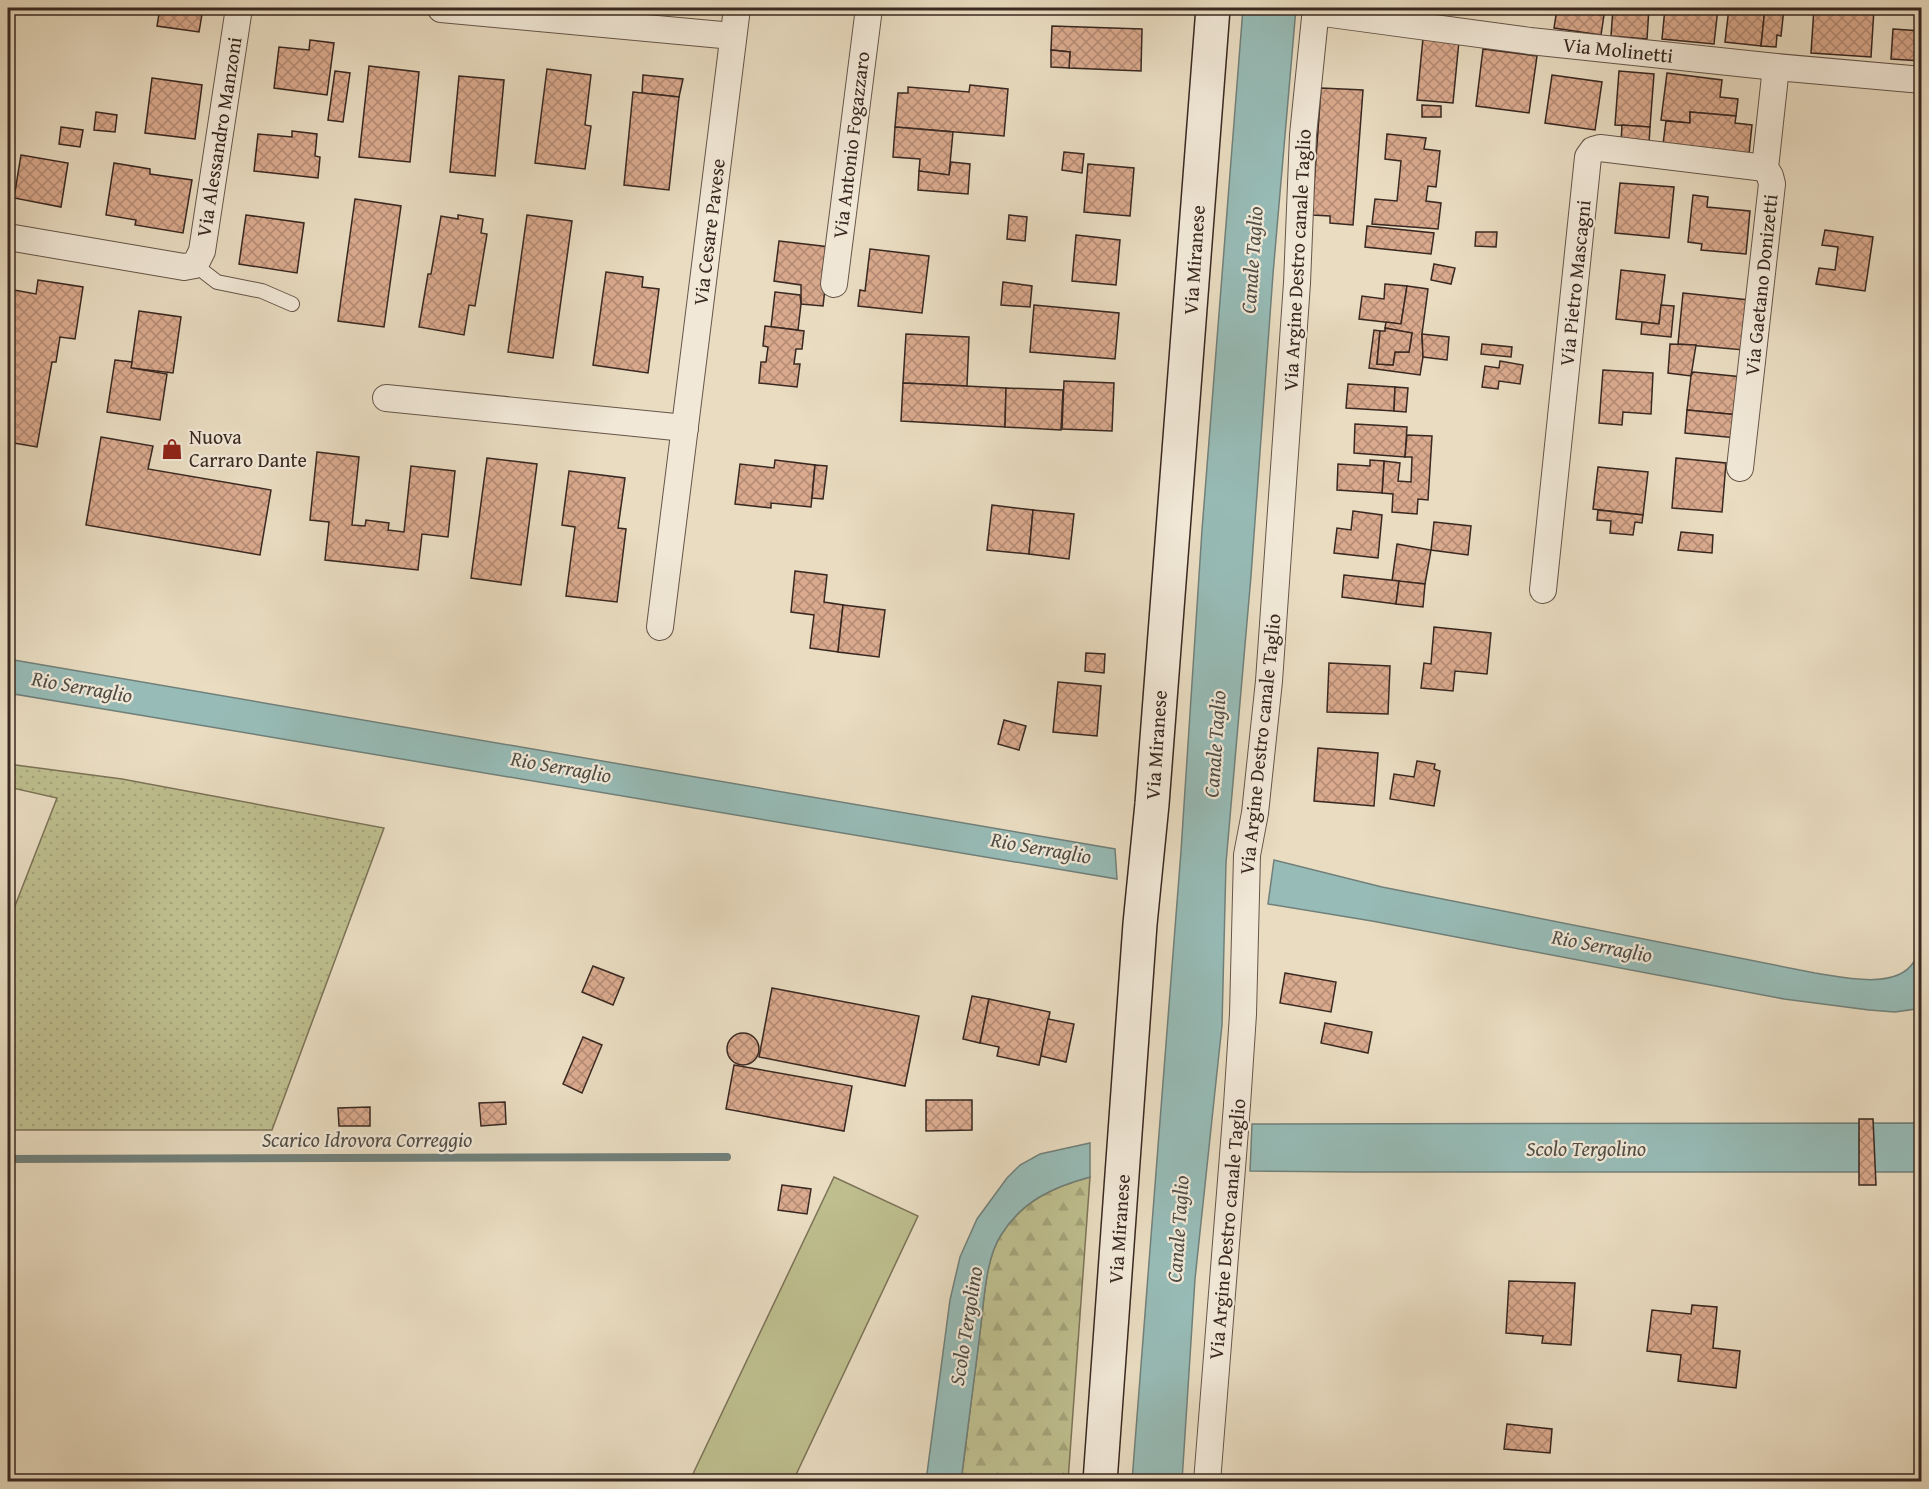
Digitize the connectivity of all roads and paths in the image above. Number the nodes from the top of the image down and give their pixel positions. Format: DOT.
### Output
graph roads {
  1 [pos="239,8"];
  2 [pos="435,8"];
  3 [pos="737,8"];
  4 [pos="869,8"];
  5 [pos="1213,8"];
  6 [pos="1316,10"];
  7 [pos="733,36"];
  8 [pos="1776,68"];
  9 [pos="1922,80"];
  10 [pos="1765,168"];
  11 [pos="8,237"];
  12 [pos="195,266"];
  13 [pos="834,284"];
  14 [pos="292,304"];
  15 [pos="386,398"];
  16 [pos="684,428"];
  17 [pos="1740,468"];
  18 [pos="1543,590"];
  19 [pos="660,627"];
  20 [pos="1100,1482"];
  21 [pos="1207,1482"];
  1 -- 12 [label="street, Via Alessandro Manzoni"];
  2 -- 7 [label="street"];
  3 -- 7 [label="street, Via Cesare Pavese"];
  4 -- 13 [label="street, Via Antonio Fogazzaro"];
  5 -- 20 [label="main road, Via Miranese"];
  6 -- 8 [label="street, Via Molinetti"];
  6 -- 21 [label="street, Via Argine Destro canale Taglio"];
  7 -- 16 [label="street, Via Cesare Pavese"];
  8 -- 9 [label="street, Via Molinetti"];
  8 -- 10 [label="street, Via Gaetano Donizetti"];
  10 -- 17 [label="street, Via Gaetano Donizetti"];
  10 -- 18 [label="street, Via Pietro Mascagni"];
  11 -- 12 [label="street"];
  12 -- 14 [label="lane"];
  15 -- 16 [label="street"];
  16 -- 19 [label="street, Via Cesare Pavese"];
}
